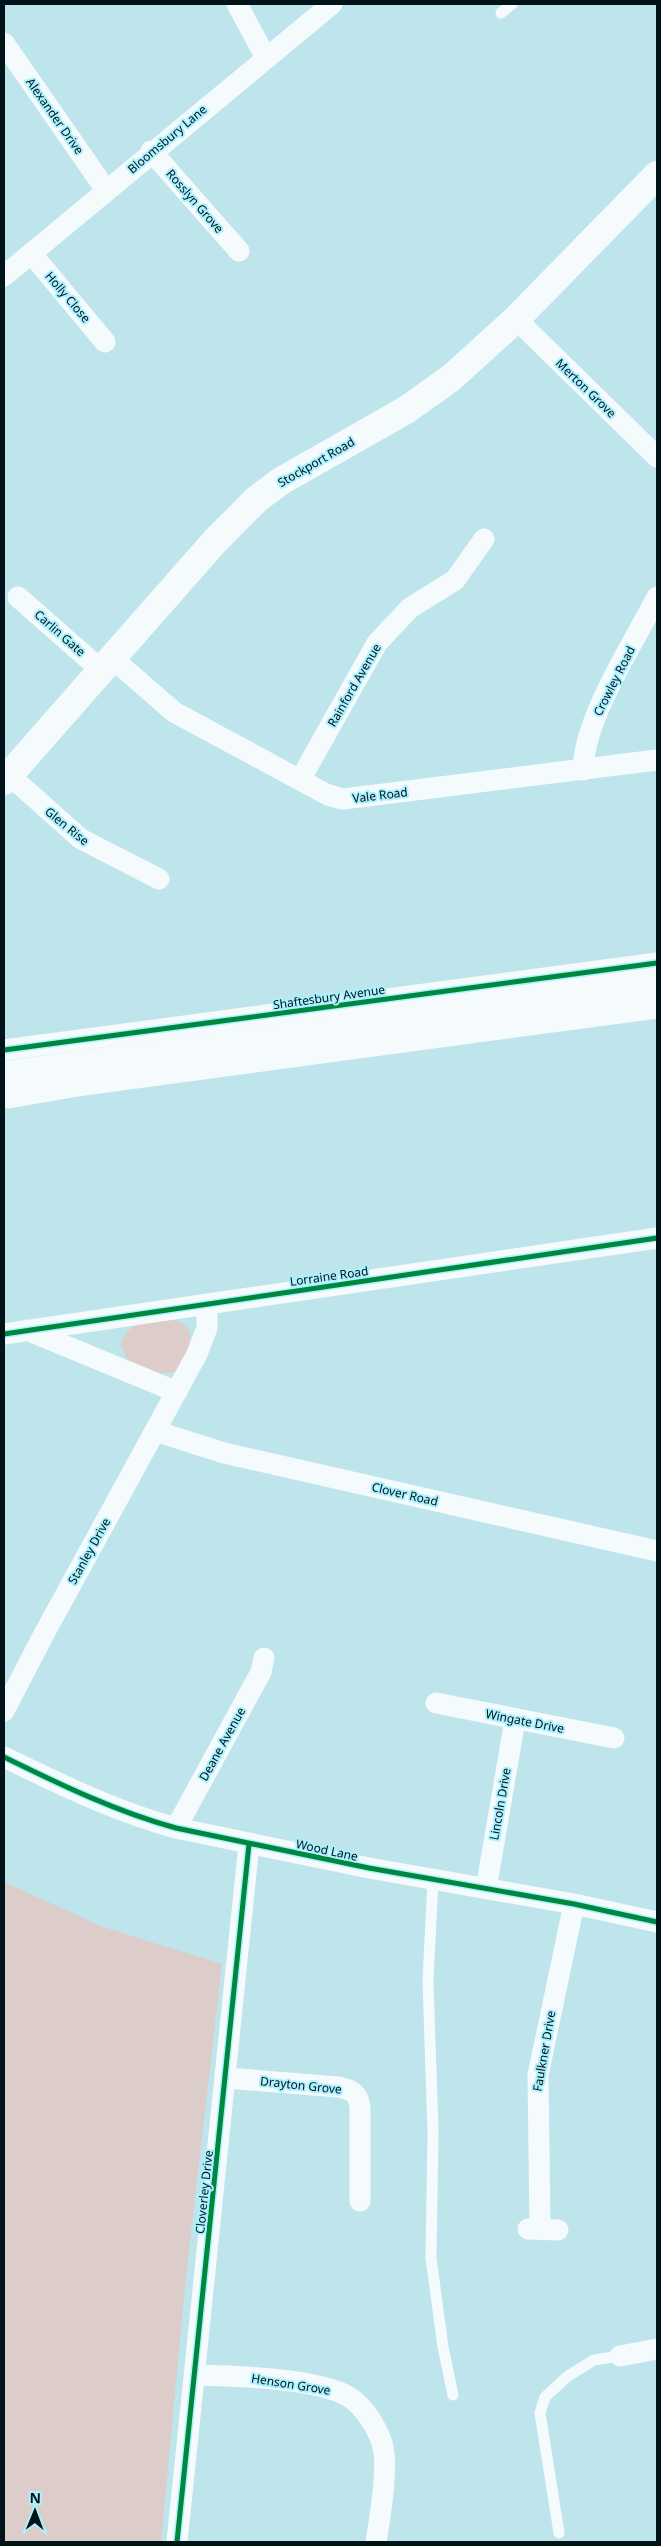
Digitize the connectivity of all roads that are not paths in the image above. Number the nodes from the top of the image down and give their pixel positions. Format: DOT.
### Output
graph roads {
  1 [pos="237,4"];
  2 [pos="332,4"];
  3 [pos="512,4"];
  4 [pos="501,13"];
  5 [pos="4,43"];
  6 [pos="266,58"];
  7 [pos="151,151"];
  8 [pos="657,175"];
  9 [pos="106,190"];
  10 [pos="239,251"];
  11 [pos="31,253"];
  12 [pos="4,276"];
  13 [pos="516,319"];
  14 [pos="105,342"];
  15 [pos="657,457"];
  16 [pos="484,539"];
  17 [pos="18,597"];
  18 [pos="657,597"];
  19 [pos="106,664"];
  20 [pos="657,760"];
  21 [pos="583,770"];
  22 [pos="6,778"];
  23 [pos="300,780"];
  24 [pos="159,879"];
  25 [pos="657,963"];
  26 [pos="657,986"];
  27 [pos="657,1008"];
  28 [pos="11,1078"];
  29 [pos="60,1078"];
  30 [pos="657,1238"];
  31 [pos="207,1304"];
  32 [pos="27,1330"];
  33 [pos="4,1334"];
  34 [pos="177,1392"];
  35 [pos="155,1431"];
  36 [pos="657,1552"];
  37 [pos="264,1658"];
  38 [pos="436,1703"];
  39 [pos="4,1711"];
  40 [pos="515,1720"];
  41 [pos="614,1738"];
  42 [pos="4,1757"];
  43 [pos="176,1828"];
  44 [pos="249,1844"];
  45 [pos="433,1880"];
  46 [pos="486,1889"];
  47 [pos="574,1904"];
  48 [pos="657,1922"];
  49 [pos="226,2078"];
  50 [pos="360,2201"];
  51 [pos="542,2229"];
  52 [pos="657,2349"];
  53 [pos="620,2356"];
  54 [pos="195,2375"];
  55 [pos="453,2395"];
  56 [pos="559,2533"];
  57 [pos="177,2542"];
  58 [pos="376,2542"];
  1 -- 6 [label="street"];
  2 -- 6 [label="street, Bloomsbury Lane"];
  3 -- 4 [label="lane"];
  5 -- 9 [label="street, Alexander Drive"];
  6 -- 7 [label="street, Bloomsbury Lane"];
  7 -- 9 [label="street, Bloomsbury Lane"];
  7 -- 10 [label="street, Rosslyn Grove"];
  8 -- 13 [label="main road, Stockport Road"];
  9 -- 11 [label="street, Bloomsbury Lane"];
  11 -- 12 [label="street, Bloomsbury Lane"];
  11 -- 14 [label="street, Holly Close"];
  13 -- 15 [label="street, Merton Grove"];
  13 -- 19 [label="main road, Stockport Road"];
  16 -- 23 [label="street, Rainford Avenue"];
  17 -- 19 [label="street, Carlin Gate"];
  18 -- 21 [label="street, Crowley Road"];
  19 -- 22 [label="main road, Stockport Road"];
  19 -- 23 [label="street, Vale Road"];
  20 -- 21 [label="street, Vale Road"];
  21 -- 23 [label="street, Vale Road"];
  22 -- 24 [label="street, Glen Rise"];
  25 -- 28 [label="street, Shaftesbury Avenue"];
  26 -- 29 [label="main road, Shaftesbury Avenue"];
  27 -- 29 [label="street, Shaftesbury Avenue"];
  28 -- 29 [label="main road, Shaftesbury Avenue"];
  30 -- 31 [label="street, Lorraine Road"];
  31 -- 32 [label="street, Lorraine Road"];
  31 -- 34 [label="street, Stanley Drive"];
  32 -- 33 [label="street, Lorraine Road"];
  32 -- 34 [label="street"];
  34 -- 35 [label="street, Stanley Drive"];
  35 -- 36 [label="street, Clover Road"];
  35 -- 39 [label="street, Stanley Drive"];
  37 -- 43 [label="street, Deane Avenue"];
  38 -- 40 [label="street, Wingate Drive"];
  40 -- 41 [label="street, Wingate Drive"];
  40 -- 46 [label="street, Lincoln Drive"];
  42 -- 43 [label="street, Wood Lane"];
  43 -- 44 [label="street, Wood Lane"];
  44 -- 45 [label="street, Wood Lane"];
  44 -- 49 [label="street, Cloverley Drive"];
  45 -- 46 [label="street, Wood Lane"];
  45 -- 55 [label="lane"];
  46 -- 47 [label="street, Wood Lane"];
  47 -- 48 [label="street, Wood Lane"];
  47 -- 51 [label="street, Faulkner Drive"];
  49 -- 50 [label="street, Drayton Grove"];
  49 -- 54 [label="street, Cloverley Drive"];
  52 -- 53 [label="street"];
  53 -- 56 [label="lane"];
  54 -- 57 [label="street, Cloverley Drive"];
  54 -- 58 [label="street, Henson Grove"];
}
